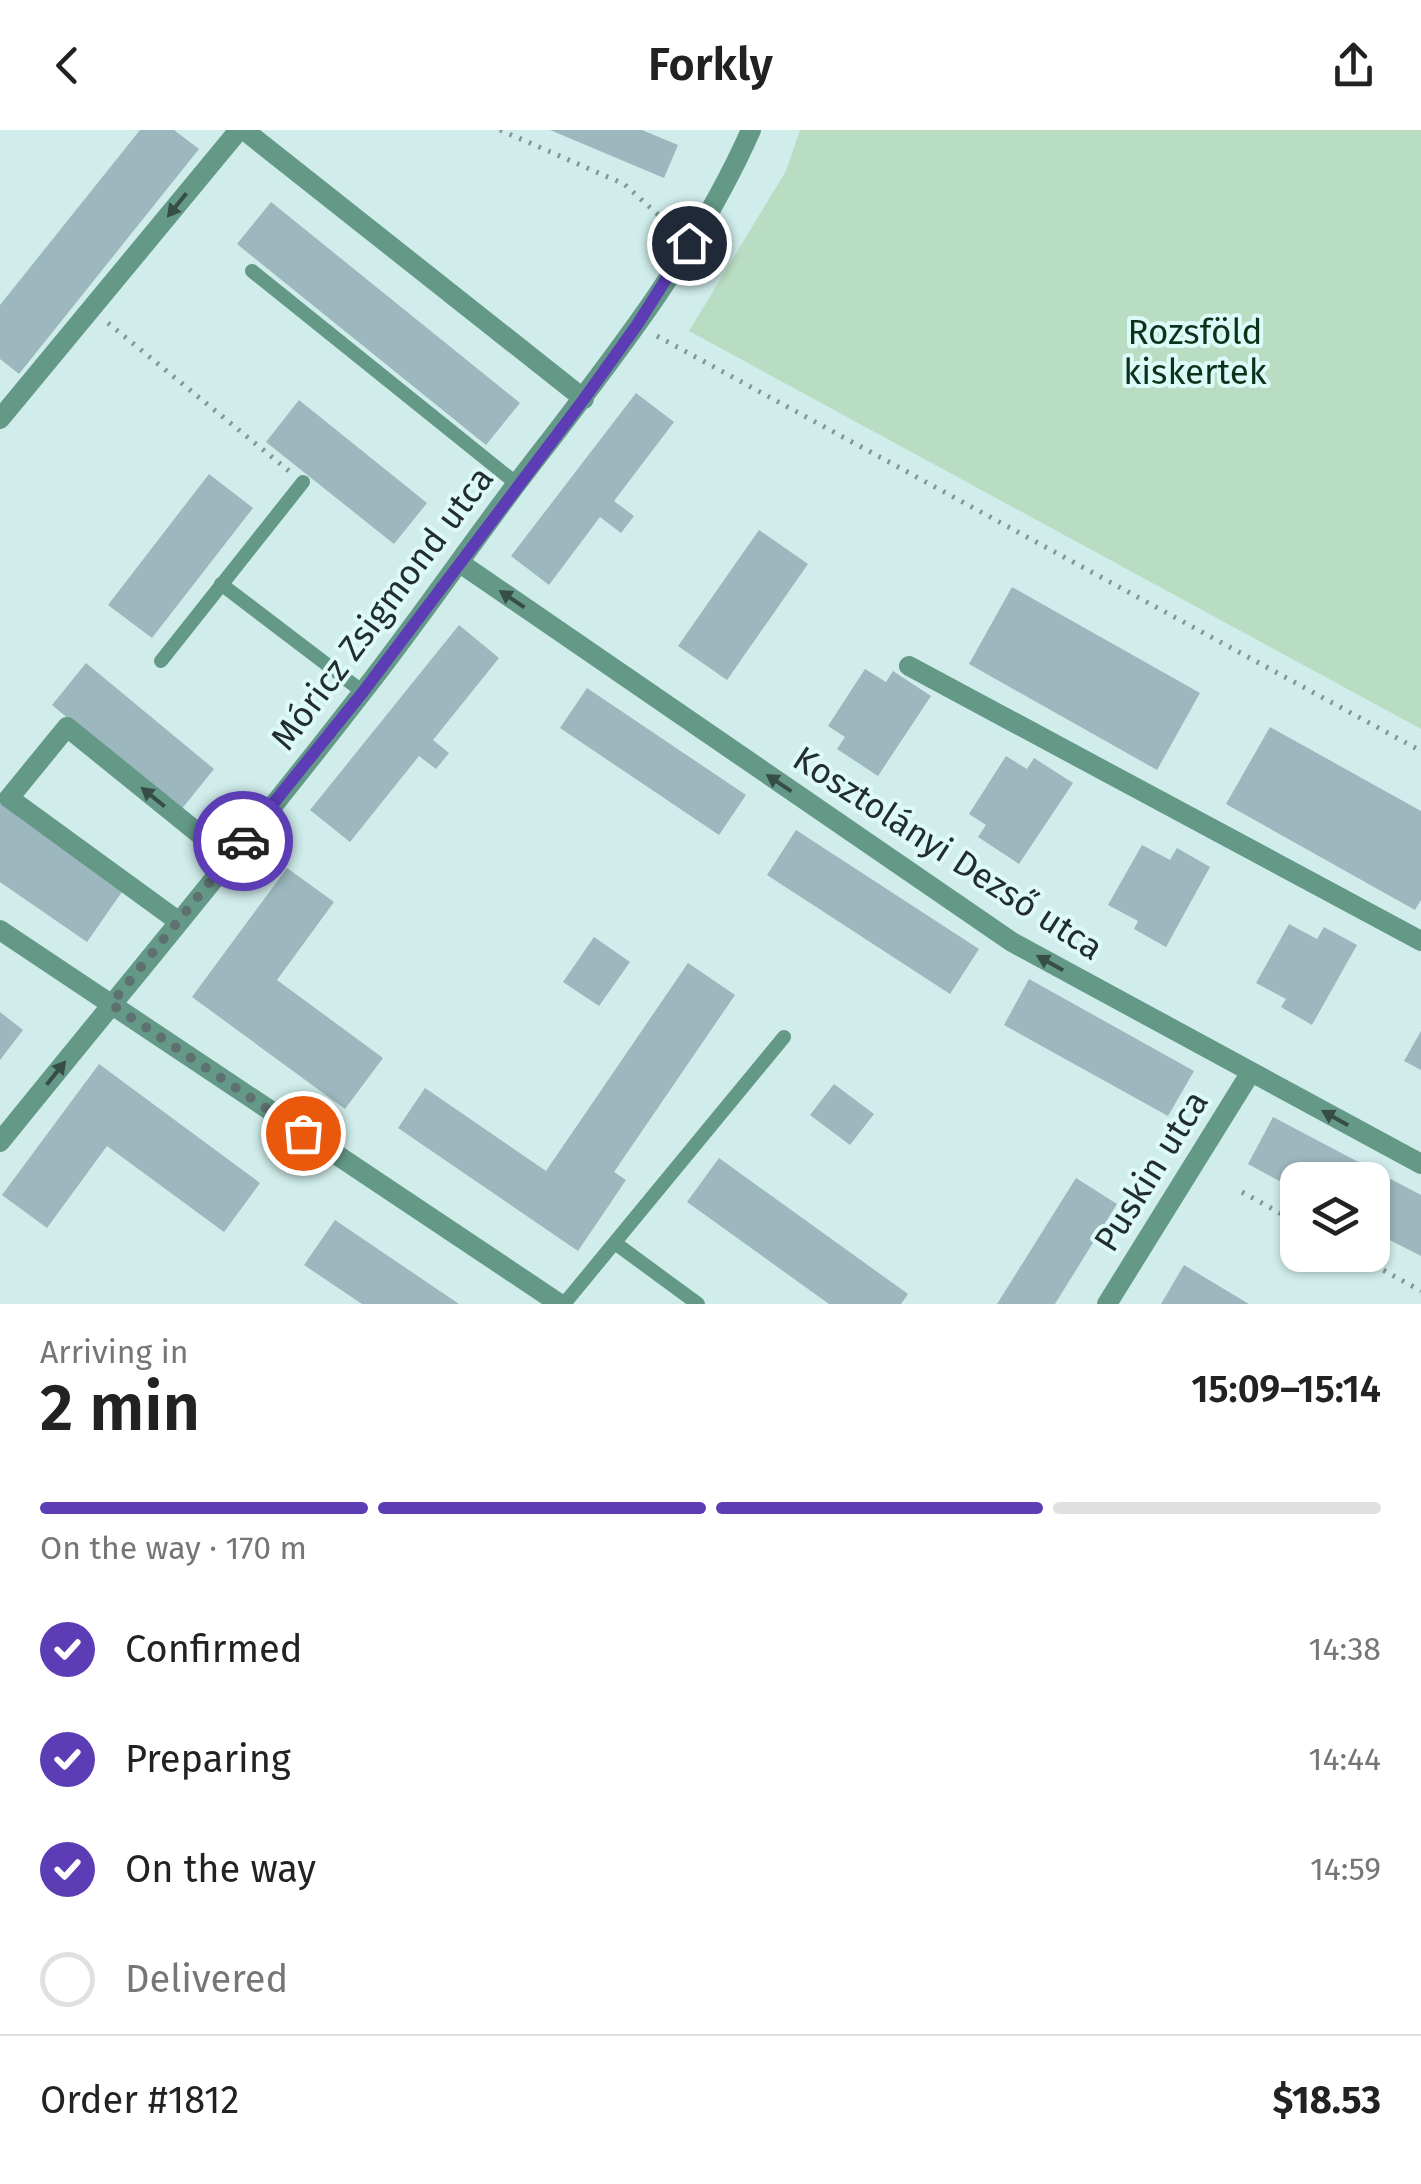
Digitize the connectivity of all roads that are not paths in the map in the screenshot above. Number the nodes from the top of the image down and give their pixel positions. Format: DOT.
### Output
graph roads {
  1 [pos="241,130"];
  2 [pos="751,130"];
  3 [pos="252,271"];
  4 [pos="584,399"];
  5 [pos="3,410"];
  6 [pos="303,482"];
  7 [pos="517,484"];
  8 [pos="460,564"];
  9 [pos="222,584"];
  10 [pos="161,660"];
  11 [pos="909,666"];
  12 [pos="363,692"];
  13 [pos="5,794"];
  14 [pos="229,858"];
  15 [pos="178,922"];
  16 [pos="0,930"];
  17 [pos="1421,942"];
  18 [pos="111,1004"];
  19 [pos="784,1037"];
  20 [pos="1251,1072"];
  21 [pos="0,1142"];
  22 [pos="1421,1164"];
  23 [pos="614,1243"];
  24 [pos="562,1304"];
  25 [pos="698,1304"];
  26 [pos="1107,1304"];
  1 -- 4 [label="street"];
  1 -- 5 [label="street, one-way"];
  2 -- 4 [label="street, Móricz Zsigmond utca"];
  3 -- 7 [label="lane"];
  4 -- 7 [label="street, Móricz Zsigmond utca"];
  6 -- 9 [label="lane"];
  7 -- 8 [label="street, Móricz Zsigmond utca"];
  8 -- 12 [label="street, Móricz Zsigmond utca"];
  20 -- 8 [label="street, Kosztolányi Dezső utca, one-way"];
  9 -- 10 [label="lane"];
  9 -- 12 [label="lane"];
  11 -- 17 [label="street"];
  12 -- 14 [label="street, Móricz Zsigmond utca"];
  14 -- 13 [label="street, one-way"];
  13 -- 15 [label="street"];
  14 -- 15 [label="street, Móricz Zsigmond utca"];
  15 -- 18 [label="street, Móricz Zsigmond utca"];
  16 -- 18 [label="street"];
  21 -- 18 [label="street, Móricz Zsigmond utca, one-way"];
  18 -- 24 [label="street"];
  19 -- 23 [label="lane"];
  22 -- 20 [label="street, Kosztolányi Dezső utca, one-way"];
  20 -- 26 [label="street, Puskin utca"];
  23 -- 24 [label="lane"];
  23 -- 25 [label="lane"];
}
